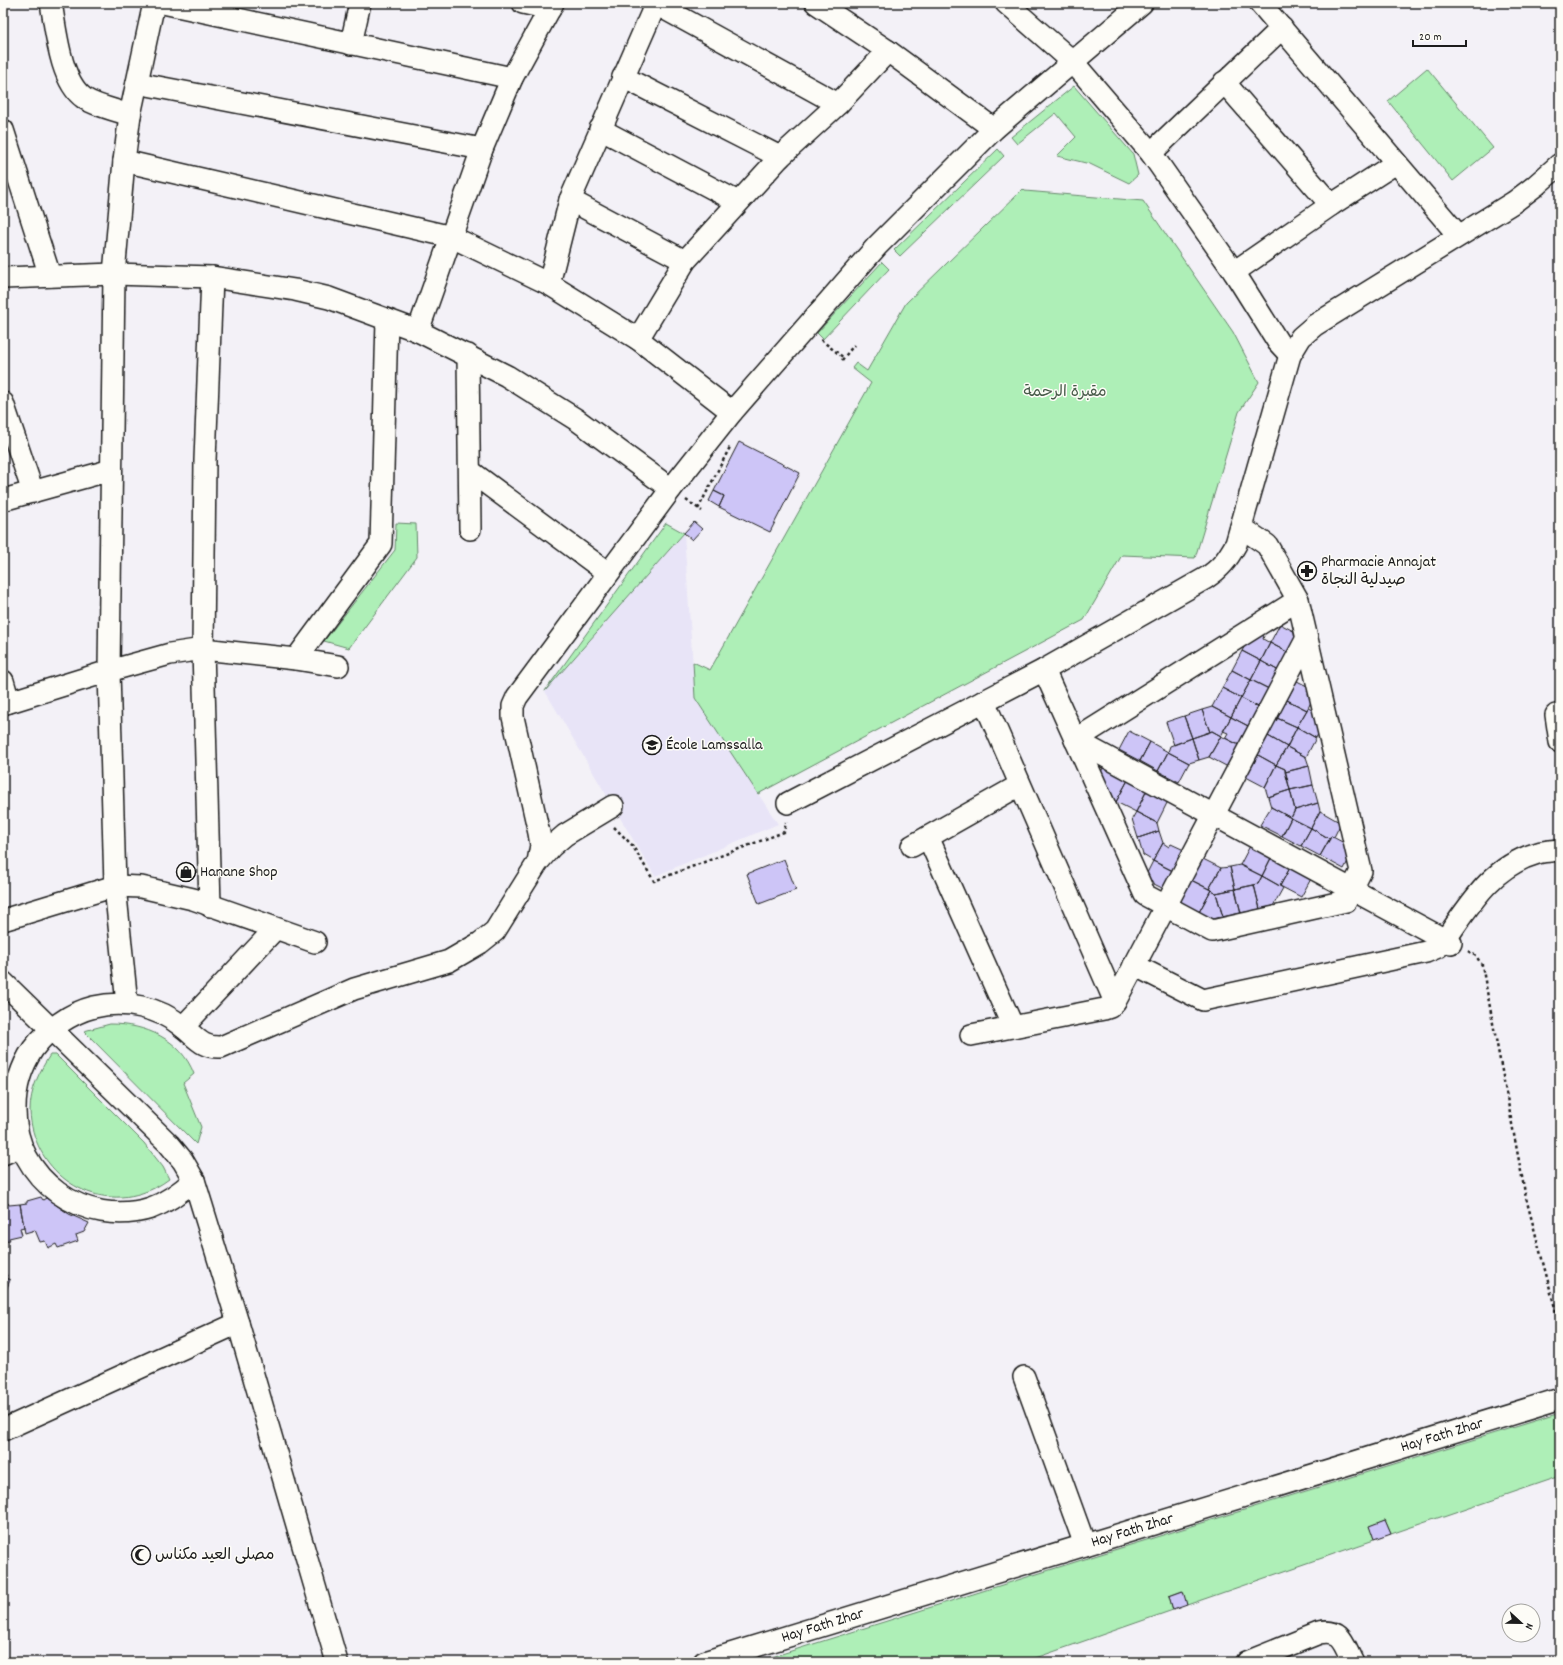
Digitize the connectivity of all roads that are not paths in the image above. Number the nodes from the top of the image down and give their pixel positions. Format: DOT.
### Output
graph roads {
  1 [pos="51,3"];
  2 [pos="154,3"];
  3 [pos="163,3"];
  4 [pos="360,3"];
  5 [pos="523,3"];
  6 [pos="816,3"];
  7 [pos="1006,3"];
  8 [pos="1142,3"];
  9 [pos="1260,3"];
  10 [pos="656,4"];
  11 [pos="551,6"];
  12 [pos="1282,28"];
  13 [pos="351,44"];
  14 [pos="888,51"];
  15 [pos="1073,62"];
  16 [pos="623,77"];
  17 [pos="512,78"];
  18 [pos="1224,82"];
  19 [pos="137,83"];
  20 [pos="838,104"];
  21 [pos="130,115"];
  22 [pos="600,129"];
  23 [pos="994,129"];
  24 [pos="3,130"];
  25 [pos="482,149"];
  26 [pos="1151,153"];
  27 [pos="780,157"];
  28 [pos="124,160"];
  29 [pos="1396,163"];
  30 [pos="1560,164"];
  31 [pos="570,200"];
  32 [pos="738,202"];
  33 [pos="1331,205"];
  34 [pos="1458,235"];
  35 [pos="452,237"];
  36 [pos="685,261"];
  37 [pos="1234,272"];
  38 [pos="114,274"];
  39 [pos="50,276"];
  40 [pos="212,277"];
  41 [pos="3,278"];
  42 [pos="549,284"];
  43 [pos="387,320"];
  44 [pos="418,331"];
  45 [pos="638,339"];
  46 [pos="468,355"];
  47 [pos="1290,355"];
  48 [pos="3,403"];
  49 [pos="732,412"];
  50 [pos="111,470"];
  51 [pos="470,471"];
  52 [pos="671,489"];
  53 [pos="33,492"];
  54 [pos="3,500"];
  55 [pos="1241,527"];
  56 [pos="470,529"];
  57 [pos="608,573"];
  58 [pos="1298,600"];
  59 [pos="1307,638"];
  60 [pos="203,649"];
  61 [pos="296,659"];
  62 [pos="338,666"];
  63 [pos="109,670"];
  64 [pos="1044,670"];
  65 [pos="3,681"];
  66 [pos="984,701"];
  67 [pos="6,703"];
  68 [pos="1556,715"];
  69 [pos="1075,740"];
  70 [pos="1560,742"];
  71 [pos="1020,785"];
  72 [pos="788,804"];
  73 [pos="607,809"];
  74 [pos="1214,815"];
  75 [pos="1560,850"];
  76 [pos="538,862"];
  77 [pos="115,886"];
  78 [pos="1352,889"];
  79 [pos="210,906"];
  80 [pos="1165,906"];
  81 [pos="3,920"];
  82 [pos="275,928"];
  83 [pos="1448,941"];
  84 [pos="315,942"];
  85 [pos="1134,965"];
  86 [pos="3,982"];
  87 [pos="1115,1002"];
  88 [pos="127,1004"];
  89 [pos="183,1027"];
  90 [pos="1013,1027"];
  91 [pos="52,1028"];
  92 [pos="971,1035"];
  93 [pos="12,1150"];
  94 [pos="194,1180"];
  95 [pos="238,1323"];
  96 [pos="1024,1377"];
  97 [pos="1560,1399"];
  98 [pos="3,1430"];
  99 [pos="1085,1545"];
  100 [pos="337,1662"];
  101 [pos="704,1662"];
  102 [pos="1247,1662"];
  103 [pos="1353,1662"];
  1 -- 21 [label="street"];
  2 -- 19 [label="street"];
  3 -- 13 [label="street"];
  4 -- 13 [label="street"];
  5 -- 11 [label="street"];
  6 -- 14 [label="street"];
  7 -- 15 [label="street"];
  8 -- 15 [label="street"];
  9 -- 12 [label="street"];
  10 -- 16 [label="street"];
  10 -- 20 [label="street"];
  11 -- 17 [label="street"];
  12 -- 18 [label="street"];
  12 -- 29 [label="street"];
  13 -- 17 [label="street"];
  14 -- 20 [label="street"];
  14 -- 23 [label="street"];
  15 -- 23 [label="street"];
  15 -- 26 [label="street"];
  16 -- 22 [label="street"];
  16 -- 27 [label="street"];
  17 -- 25 [label="street"];
  18 -- 26 [label="street"];
  18 -- 33 [label="street"];
  19 -- 21 [label="street"];
  19 -- 25 [label="street"];
  20 -- 27 [label="street"];
  21 -- 28 [label="street"];
  22 -- 31 [label="street"];
  22 -- 32 [label="street"];
  23 -- 49 [label="street"];
  24 -- 39 [label="street"];
  25 -- 35 [label="street"];
  26 -- 37 [label="street"];
  27 -- 32 [label="street"];
  28 -- 35 [label="street"];
  28 -- 38 [label="street"];
  29 -- 33 [label="street"];
  29 -- 34 [label="street"];
  30 -- 34 [label="street"];
  31 -- 36 [label="street"];
  31 -- 42 [label="street"];
  32 -- 36 [label="street"];
  33 -- 37 [label="street"];
  34 -- 47 [label="street"];
  35 -- 42 [label="street"];
  35 -- 44 [label="street"];
  36 -- 45 [label="street"];
  37 -- 47 [label="street"];
  38 -- 39 [label="street"];
  38 -- 40 [label="street"];
  38 -- 50 [label="street"];
  39 -- 41 [label="street"];
  40 -- 43 [label="street"];
  40 -- 60 [label="street"];
  42 -- 45 [label="street"];
  43 -- 44 [label="street"];
  43 -- 61 [label="street"];
  44 -- 46 [label="street"];
  45 -- 49 [label="street"];
  46 -- 51 [label="street"];
  46 -- 52 [label="street"];
  47 -- 55 [label="street"];
  48 -- 53 [label="street"];
  49 -- 52 [label="street"];
  50 -- 53 [label="street"];
  50 -- 63 [label="street"];
  51 -- 56 [label="street"];
  51 -- 57 [label="street"];
  52 -- 57 [label="street"];
  53 -- 54 [label="street"];
  55 -- 58 [label="street"];
  55 -- 64 [label="street"];
  57 -- 76 [label="street"];
  58 -- 59 [label="street"];
  58 -- 69 [label="street"];
  59 -- 74 [label="street"];
  59 -- 78 [label="street"];
  60 -- 61 [label="street"];
  60 -- 63 [label="street"];
  60 -- 79 [label="street"];
  61 -- 62 [label="street"];
  63 -- 67 [label="street"];
  63 -- 77 [label="street"];
  64 -- 66 [label="street"];
  64 -- 69 [label="street"];
  65 -- 67 [label="street"];
  66 -- 71 [label="street"];
  66 -- 72 [label="street"];
  68 -- 70 [label="street"];
  69 -- 74 [label="street"];
  69 -- 80 [label="street"];
  71 -- 87 [label="street"];
  71 -- 90 [label="street"];
  73 -- 76 [label="street"];
  74 -- 78 [label="street"];
  74 -- 80 [label="street"];
  75 -- 83 [label="street"];
  76 -- 89 [label="street"];
  77 -- 79 [label="street"];
  77 -- 81 [label="street"];
  77 -- 88 [label="street"];
  78 -- 80 [label="street"];
  78 -- 83 [label="street"];
  79 -- 82 [label="street"];
  80 -- 85 [label="street"];
  82 -- 84 [label="street"];
  82 -- 89 [label="street"];
  83 -- 85 [label="street"];
  85 -- 87 [label="street"];
  86 -- 91 [label="street"];
  87 -- 90 [label="street"];
  88 -- 89 [label="street"];
  88 -- 91 [label="street"];
  90 -- 92 [label="street"];
  91 -- 93 [label="street"];
  91 -- 94 [label="street"];
  93 -- 94 [label="street"];
  94 -- 95 [label="street"];
  95 -- 98 [label="street"];
  95 -- 100 [label="street"];
  96 -- 99 [label="street"];
  97 -- 99 [label="street, Hay Fath Zhar"];
  99 -- 101 [label="street, Hay Fath Zhar"];
  102 -- 103 [label="street"];
}
